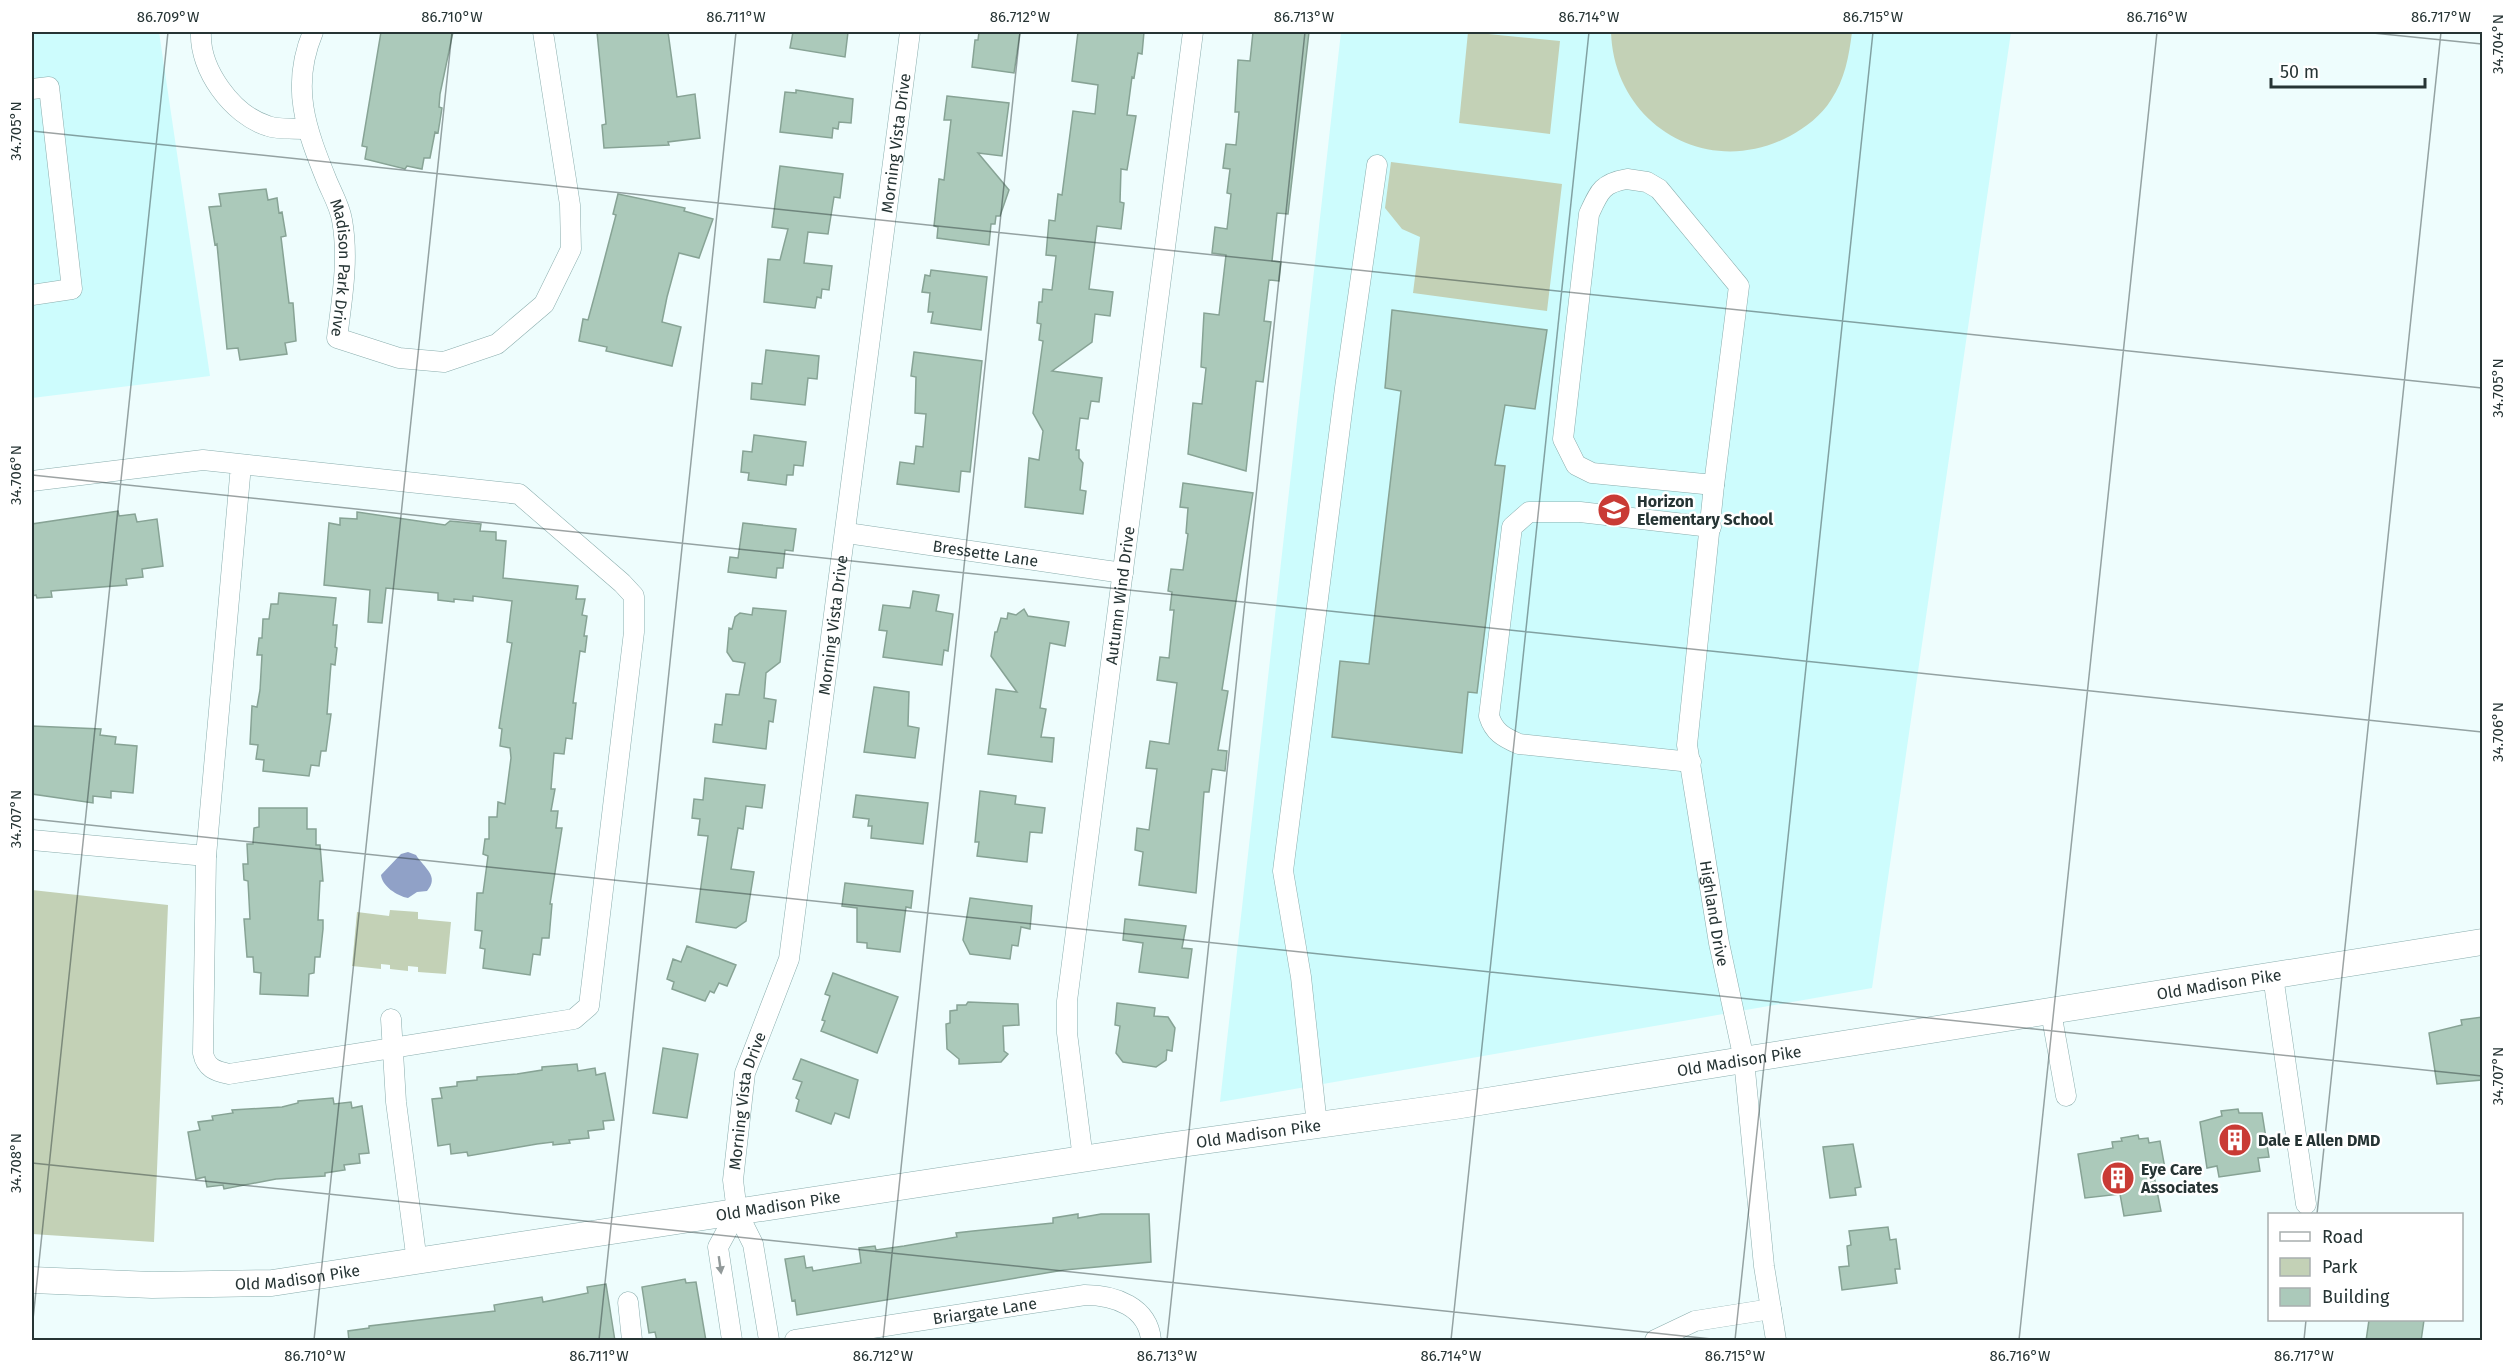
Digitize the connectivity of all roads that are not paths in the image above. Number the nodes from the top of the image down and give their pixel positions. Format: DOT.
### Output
graph roads {
  1 [pos="201,32"];
  2 [pos="313,32"];
  3 [pos="543,32"];
  4 [pos="910,32"];
  5 [pos="1193,32"];
  6 [pos="32,89"];
  7 [pos="306,129"];
  8 [pos="1377,165"];
  9 [pos="32,294"];
  10 [pos="241,465"];
  11 [pos="32,481"];
  12 [pos="1714,485"];
  13 [pos="1711,527"];
  14 [pos="847,533"];
  15 [pos="1123,573"];
  16 [pos="1691,762"];
  17 [pos="32,840"];
  18 [pos="206,856"];
  19 [pos="2482,942"];
  20 [pos="2273,976"];
  21 [pos="2051,1012"];
  22 [pos="392,1019"];
  23 [pos="393,1048"];
  24 [pos="1744,1060"];
  25 [pos="2066,1096"];
  26 [pos="1317,1125"];
  27 [pos="1083,1159"];
  28 [pos="2306,1204"];
  29 [pos="737,1212"];
  30 [pos="417,1262"];
  31 [pos="32,1280"];
  32 [pos="628,1302"];
  33 [pos="1771,1309"];
  34 [pos="632,1341"];
  35 [pos="732,1341"];
  36 [pos="770,1341"];
  37 [pos="795,1341"];
  38 [pos="1151,1341"];
  39 [pos="1655,1341"];
  40 [pos="1776,1341"];
  1 -- 7 [label="street"];
  2 -- 7 [label="street, Madison Park Drive"];
  3 -- 7 [label="street, Madison Park Drive"];
  4 -- 14 [label="street, Morning Vista Drive"];
  5 -- 15 [label="street, Autumn Wind Drive"];
  6 -- 9 [label="street"];
  8 -- 26 [label="street"];
  10 -- 11 [label="street"];
  10 -- 18 [label="street"];
  10 -- 23 [label="street"];
  12 -- 12 [label="street, Highland Drive"];
  12 -- 13 [label="street, Highland Drive"];
  13 -- 16 [label="street, Highland Drive"];
  13 -- 16 [label="street"];
  14 -- 15 [label="street, Bressette Lane"];
  14 -- 29 [label="street, Morning Vista Drive"];
  15 -- 27 [label="street, Autumn Wind Drive"];
  16 -- 24 [label="street, Highland Drive"];
  17 -- 18 [label="street"];
  18 -- 23 [label="street"];
  19 -- 20 [label="main road, Old Madison Pike"];
  20 -- 21 [label="main road, Old Madison Pike"];
  20 -- 28 [label="street"];
  21 -- 24 [label="main road, Old Madison Pike"];
  21 -- 25 [label="street"];
  22 -- 23 [label="street"];
  23 -- 30 [label="street"];
  24 -- 26 [label="main road, Old Madison Pike"];
  24 -- 33 [label="street, Highland Drive"];
  26 -- 27 [label="main road, Old Madison Pike"];
  27 -- 29 [label="main road, Old Madison Pike"];
  29 -- 30 [label="main road, Old Madison Pike"];
  29 -- 35 [label="street, one-way"];
  29 -- 36 [label="street, Morning Vista Drive"];
  30 -- 31 [label="main road, Old Madison Pike"];
  32 -- 34 [label="street"];
  33 -- 39 [label="street"];
  33 -- 40 [label="street, Highland Drive"];
  37 -- 38 [label="street, Briargate Lane"];
}
